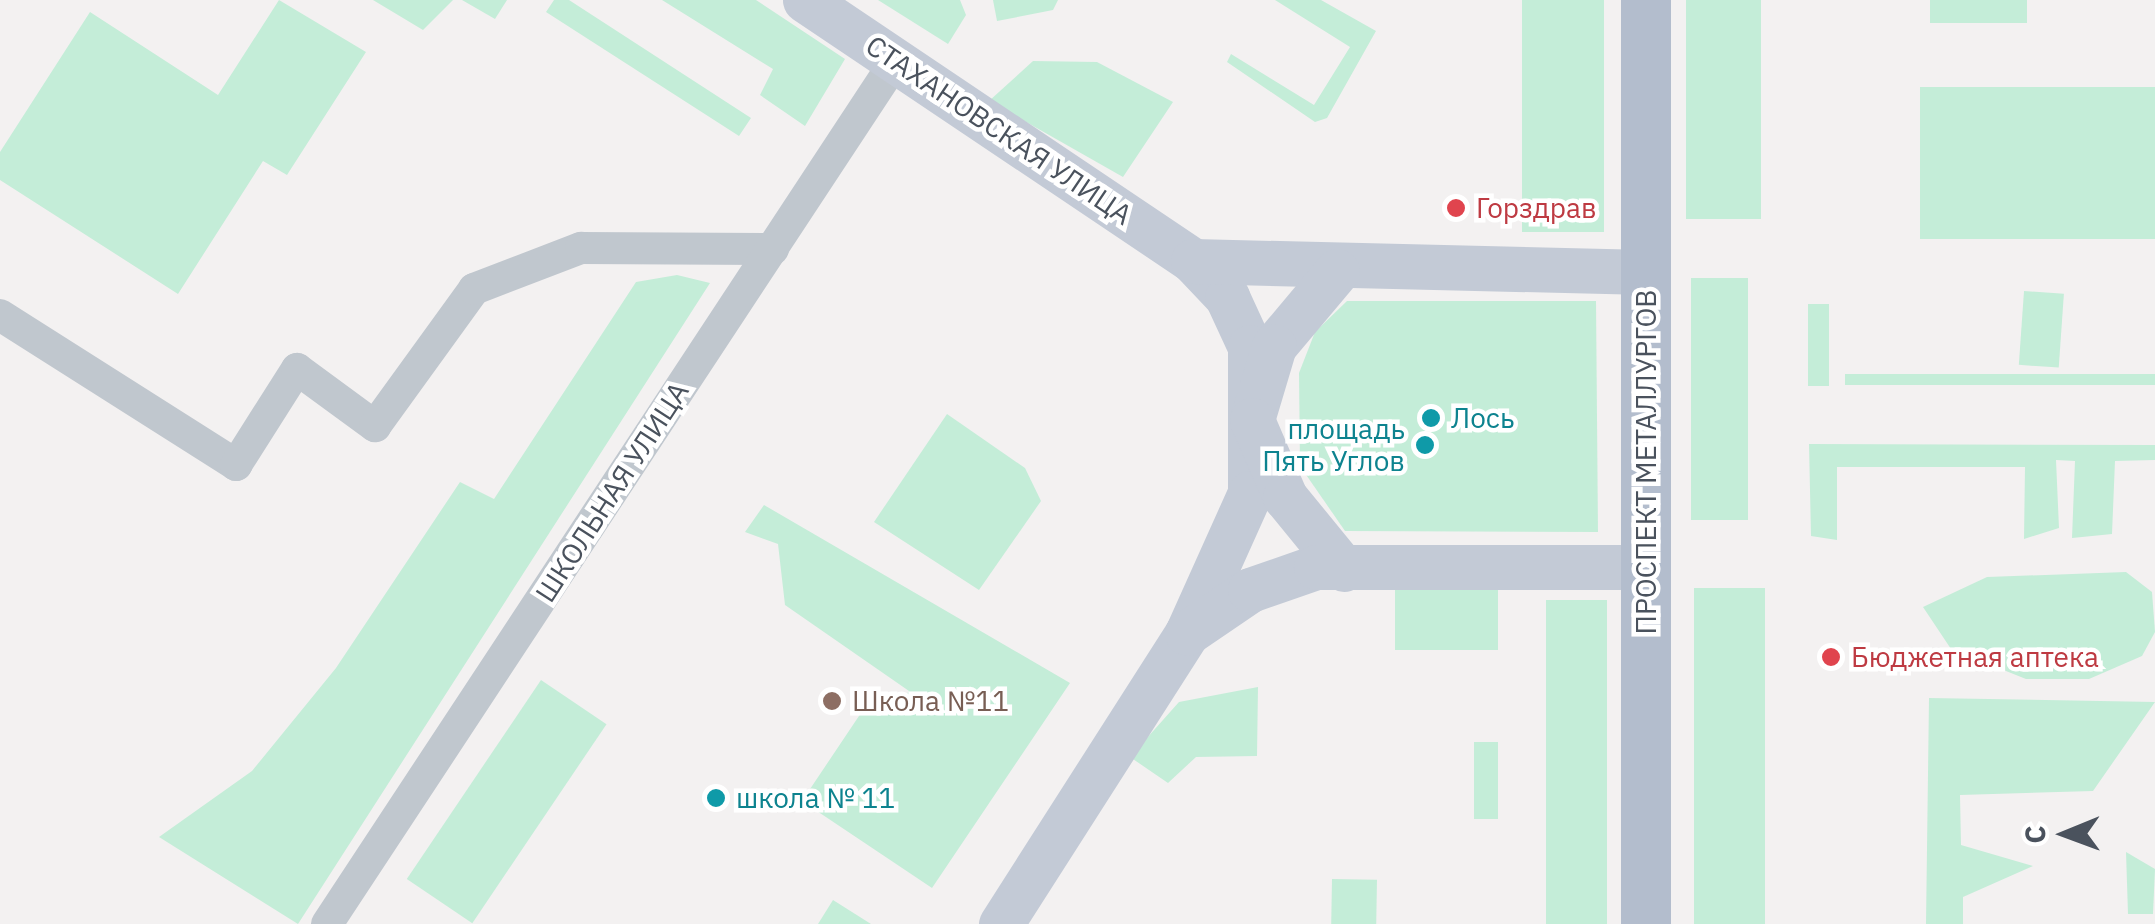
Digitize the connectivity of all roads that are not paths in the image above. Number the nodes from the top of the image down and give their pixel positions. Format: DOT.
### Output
graph roads {
  1 [pos="804,0"];
  2 [pos="1646,0"];
  3 [pos="896,59"];
  4 [pos="773,249"];
  5 [pos="1193,261"];
  6 [pos="1337,271"];
  7 [pos="1647,272"];
  8 [pos="0,315"];
  9 [pos="1252,420"];
  10 [pos="1646,566"];
  11 [pos="1344,569"];
  12 [pos="1187,633"];
  13 [pos="327,924"];
  14 [pos="1001,924"];
  15 [pos="1646,924"];
  1 -- 3 [label="street, СТАХАНОВСКАЯ УЛИЦА"];
  2 -- 7 [label="main road, ПРОСПЕКТ МЕТАЛЛУРГОВ"];
  3 -- 4 [label="street, ШКОЛЬНАЯ УЛИЦА"];
  3 -- 5 [label="street, СТАХАНОВСКАЯ УЛИЦА"];
  4 -- 8 [label="street"];
  4 -- 13 [label="street, ШКОЛЬНАЯ УЛИЦА"];
  5 -- 6 [label="street"];
  5 -- 9 [label="street"];
  6 -- 7 [label="street"];
  6 -- 9 [label="street"];
  7 -- 10 [label="main road, ПРОСПЕКТ МЕТАЛЛУРГОВ"];
  9 -- 11 [label="street"];
  9 -- 12 [label="street"];
  10 -- 11 [label="street"];
  10 -- 15 [label="main road, ПРОСПЕКТ МЕТАЛЛУРГОВ"];
  11 -- 12 [label="street"];
  12 -- 14 [label="street"];
}
